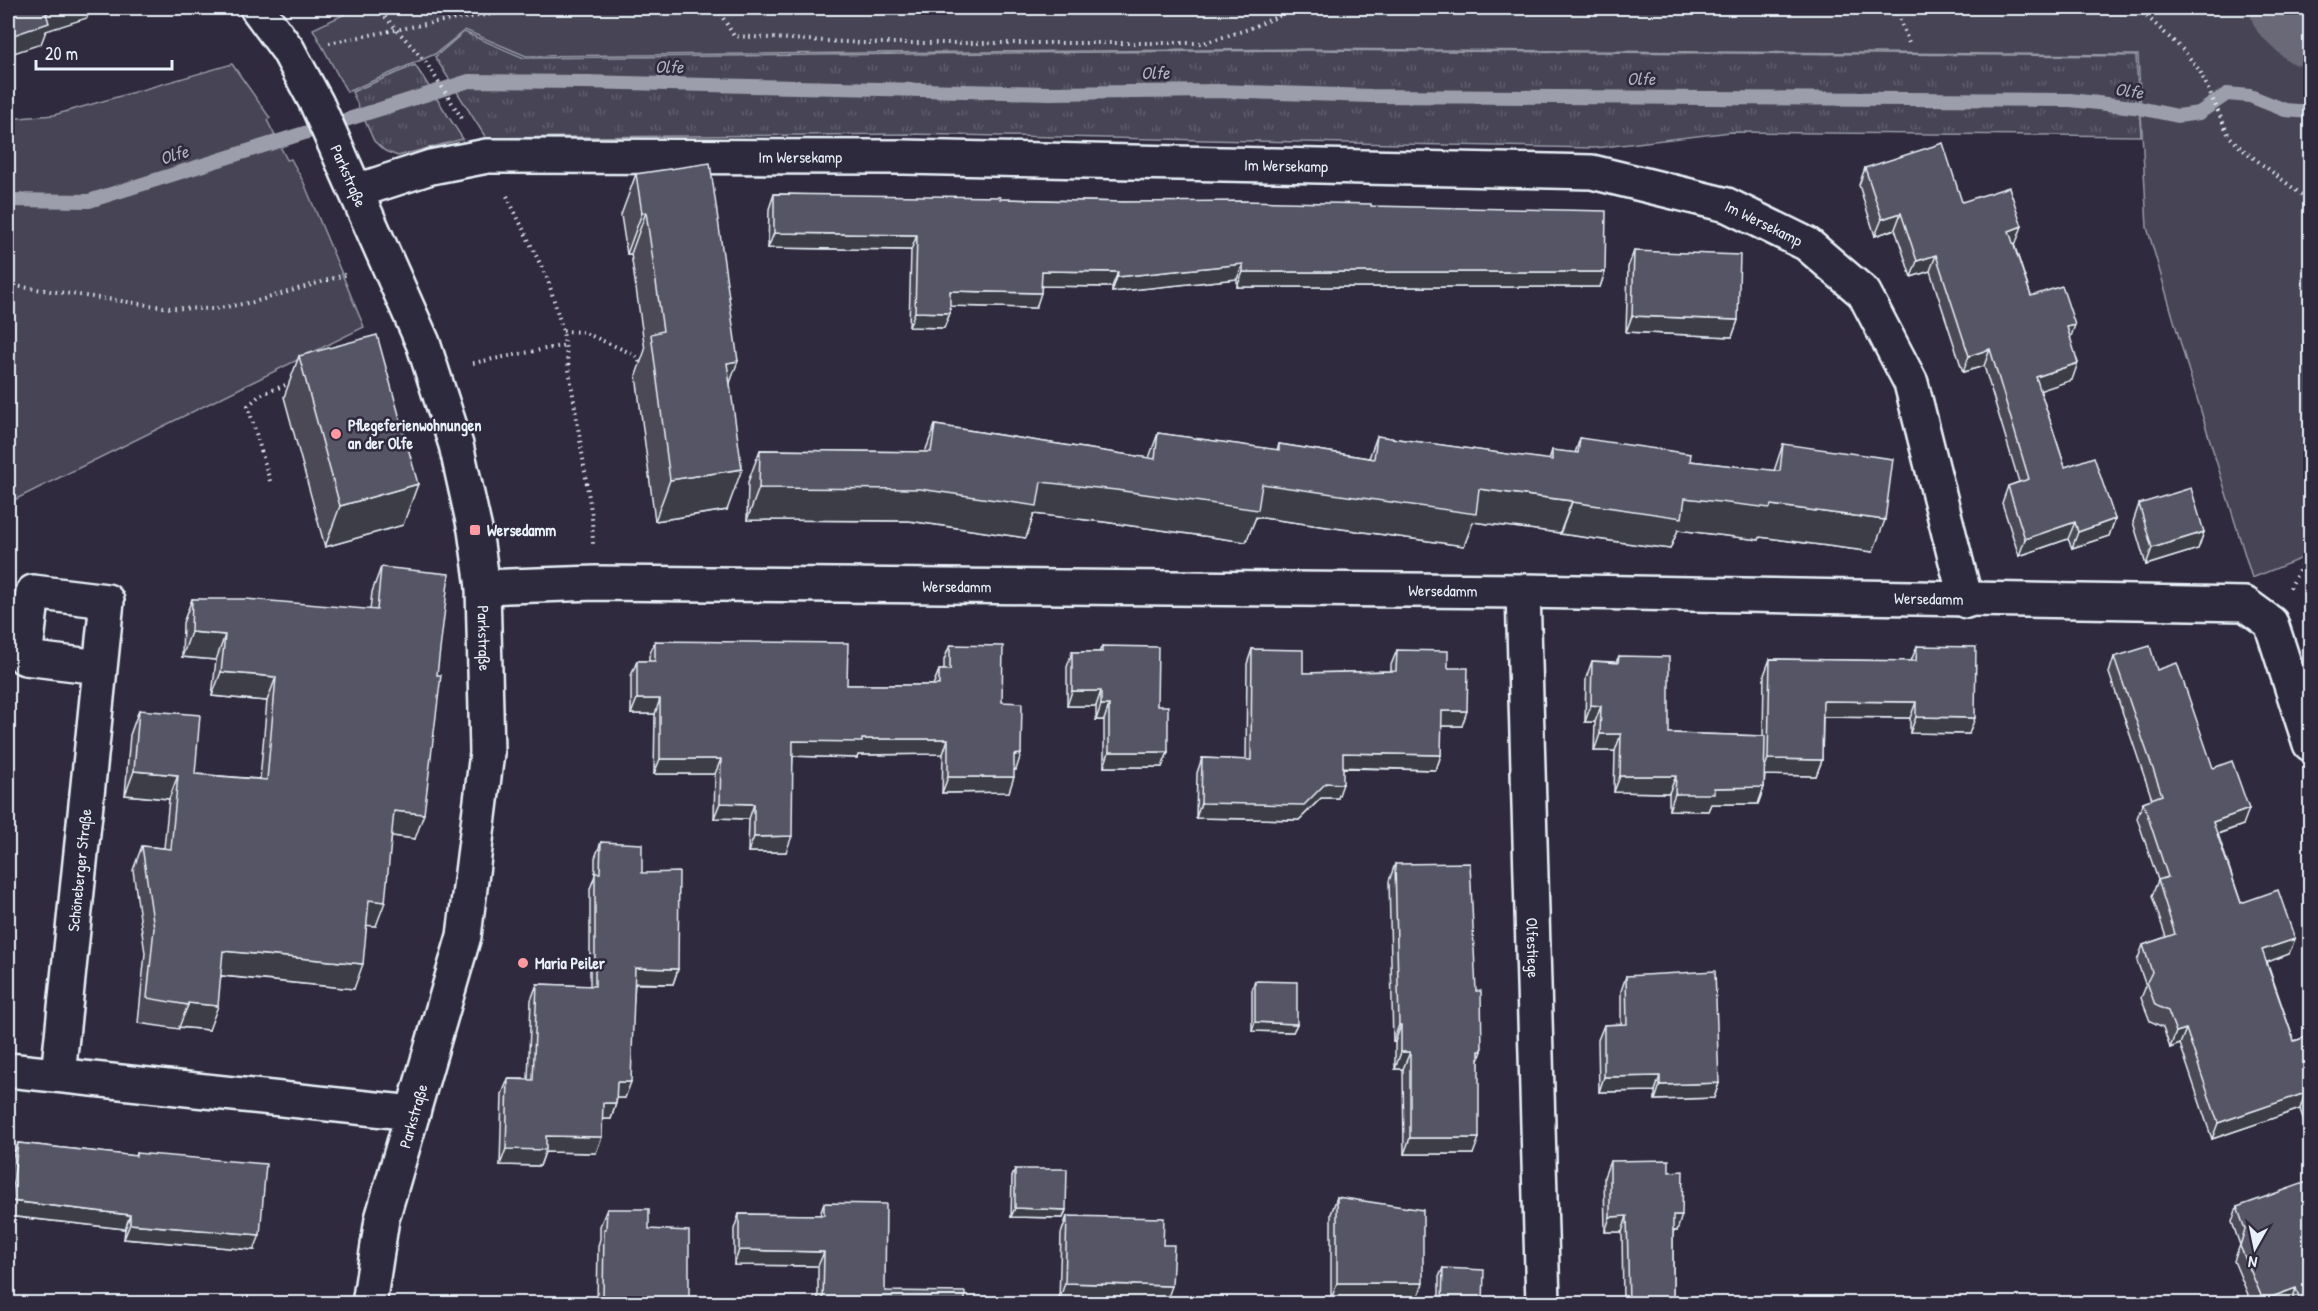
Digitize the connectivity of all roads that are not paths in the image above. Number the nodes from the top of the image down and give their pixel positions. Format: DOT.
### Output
graph roads {
  1 [pos="257,8"];
  2 [pos="357,191"];
  3 [pos="483,587"];
  4 [pos="1523,591"];
  5 [pos="1966,601"];
  6 [pos="100,667"];
  7 [pos="2310,744"];
  8 [pos="8,1070"];
  9 [pos="58,1075"];
  10 [pos="414,1113"];
  11 [pos="369,1304"];
  12 [pos="1544,1304"];
  1 -- 2 [label="street, Parkstraße"];
  2 -- 3 [label="street, Parkstraße"];
  2 -- 5 [label="street, Im Wersekamp"];
  3 -- 4 [label="street, Wersedamm"];
  3 -- 10 [label="street, Parkstraße"];
  4 -- 5 [label="street, Wersedamm"];
  4 -- 12 [label="street, Olfestiege"];
  5 -- 7 [label="street, Wersedamm"];
  6 -- 9 [label="street, Schöneberger Straße"];
  8 -- 9 [label="street"];
  9 -- 10 [label="street"];
  10 -- 11 [label="street, Parkstraße"];
}
